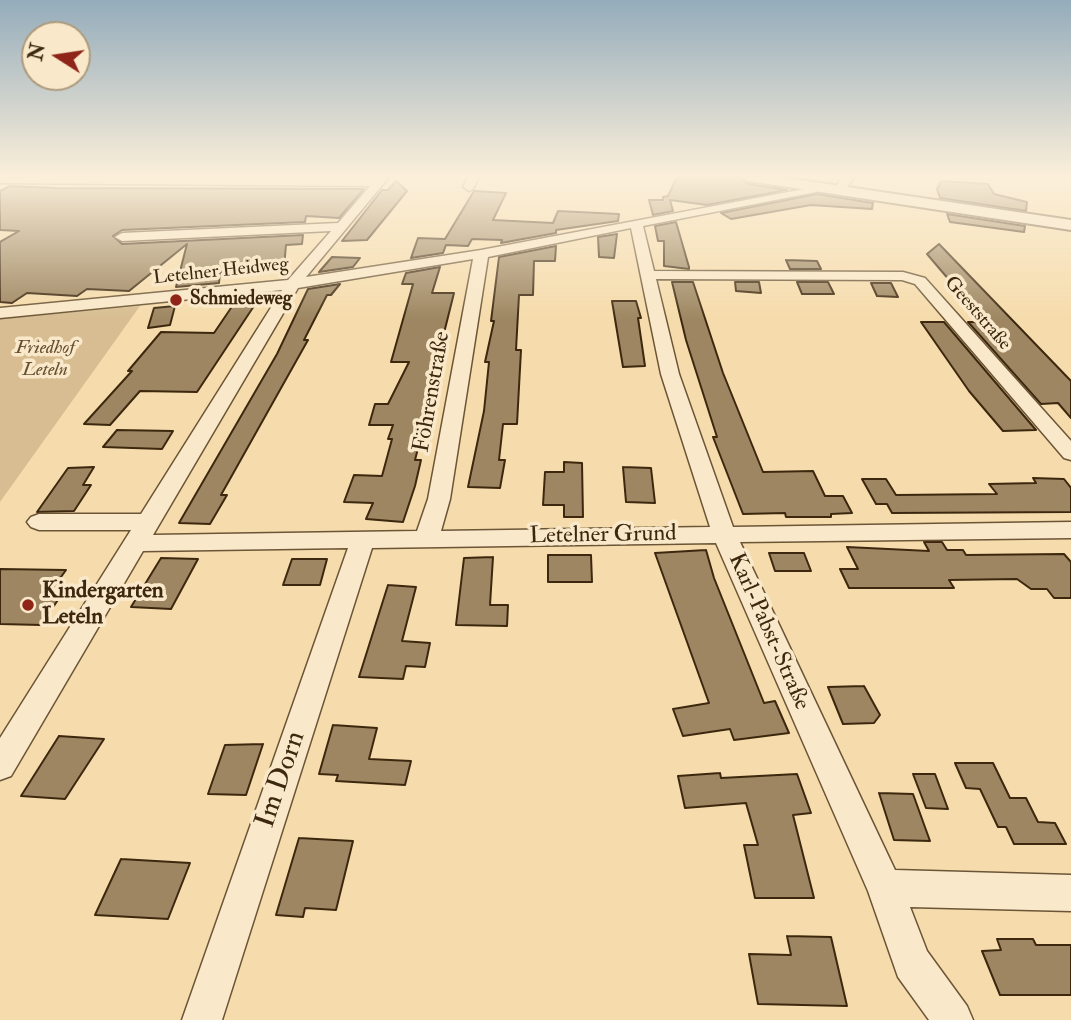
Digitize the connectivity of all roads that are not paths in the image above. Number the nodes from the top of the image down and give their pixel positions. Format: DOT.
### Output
graph roads {
  1 [pos="343,225"];
  2 [pos="628,225"];
  3 [pos="636,225"];
  4 [pos="341,227"];
  5 [pos="122,237"];
  6 [pos="481,254"];
  7 [pos="649,275"];
  8 [pos="293,284"];
  9 [pos="0,313"];
  10 [pos="1071,454"];
  11 [pos="39,522"];
  12 [pos="1071,530"];
  13 [pos="141,532"];
  14 [pos="724,534"];
  15 [pos="427,538"];
  16 [pos="362,539"];
  17 [pos="0,765"];
  18 [pos="885,888"];
  19 [pos="1071,893"];
  20 [pos="202,1020"];
  21 [pos="953,1020"];
  1 -- 4 [label="street"];
  2 -- 6 [label="street, Letelner Heidweg"];
  3 -- 7 [label="street, Karl-Pabst-Straße"];
  4 -- 5 [label="street"];
  4 -- 8 [label="street"];
  6 -- 8 [label="street, Letelner Heidweg"];
  6 -- 15 [label="street, Föhrenstraße"];
  7 -- 10 [label="street, Geeststraße"];
  7 -- 14 [label="street, Karl-Pabst-Straße"];
  8 -- 9 [label="street, Letelner Heidweg"];
  8 -- 13 [label="street"];
  11 -- 13 [label="street"];
  12 -- 14 [label="street, Letelner Grund"];
  13 -- 16 [label="street, Letelner Grund"];
  13 -- 17 [label="street"];
  14 -- 15 [label="street, Letelner Grund"];
  14 -- 18 [label="street, Karl-Pabst-Straße"];
  15 -- 16 [label="street, Letelner Grund"];
  16 -- 20 [label="street, Im Dorn"];
  18 -- 19 [label="street"];
  18 -- 21 [label="street, Karl-Pabst-Straße"];
}
